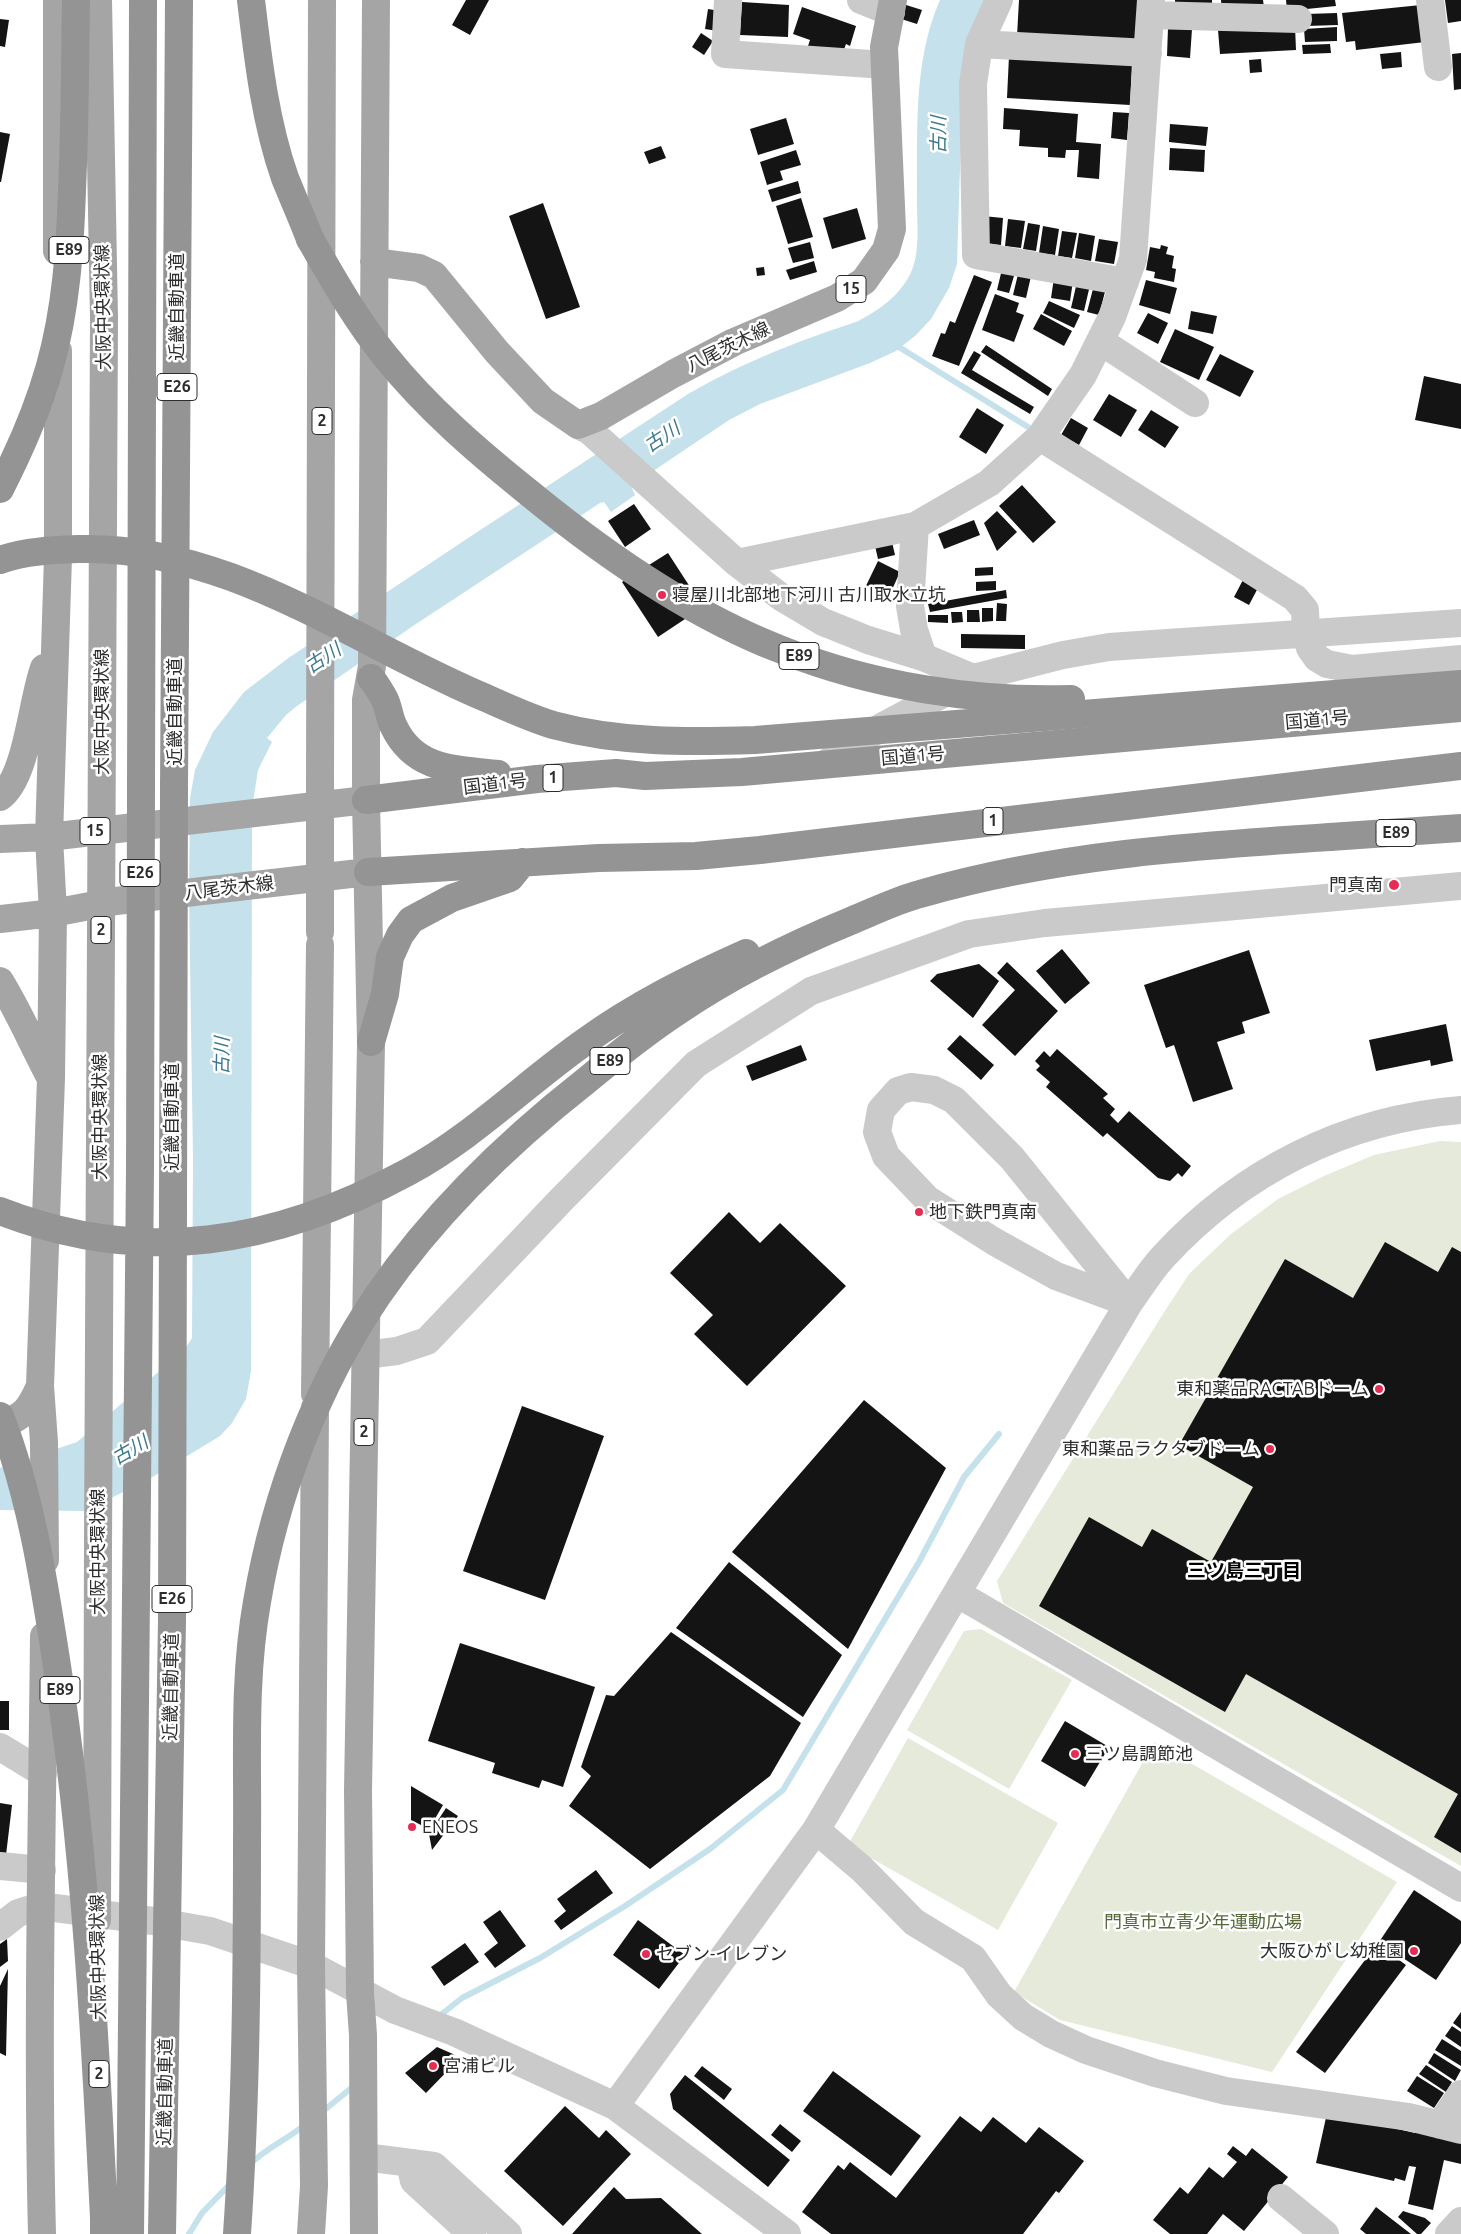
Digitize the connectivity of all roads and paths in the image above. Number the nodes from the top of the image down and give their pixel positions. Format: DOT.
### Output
graph roads {
  1 [pos="57,0"];
  2 [pos="76,0"];
  3 [pos="98,0"];
  4 [pos="144,0"];
  5 [pos="179,0"];
  6 [pos="251,0"];
  7 [pos="322,0"];
  8 [pos="376,0"];
  9 [pos="728,0"];
  10 [pos="861,0"];
  11 [pos="999,0"];
  12 [pos="1430,0"];
  13 [pos="892,6"];
  14 [pos="1151,7"];
  15 [pos="1298,19"];
  16 [pos="980,44"];
  17 [pos="1148,53"];
  18 [pos="885,65"];
  19 [pos="1438,67"];
  20 [pos="374,262"];
  21 [pos="1125,282"];
  22 [pos="1100,341"];
  23 [pos="1195,403"];
  24 [pos="584,428"];
  25 [pos="1040,437"];
  26 [pos="0,489"];
  27 [pos="916,526"];
  28 [pos="0,560"];
  29 [pos="737,563"];
  30 [pos="1461,623"];
  31 [pos="1306,634"];
  32 [pos="55,637"];
  33 [pos="923,657"];
  34 [pos="1461,659"];
  35 [pos="372,672"];
  36 [pos="973,678"];
  37 [pos="1461,684"];
  38 [pos="1378,691"];
  39 [pos="1461,708"];
  40 [pos="825,764"];
  41 [pos="1461,766"];
  42 [pos="1385,775"];
  43 [pos="537,779"];
  44 [pos="1461,783"];
  45 [pos="0,797"];
  46 [pos="366,800"];
  47 [pos="1461,828"];
  48 [pos="49,837"];
  49 [pos="0,839"];
  50 [pos="523,862"];
  51 [pos="368,872"];
  52 [pos="1461,886"];
  53 [pos="915,895"];
  54 [pos="53,913"];
  55 [pos="0,919"];
  56 [pos="0,981"];
  57 [pos="371,1042"];
  58 [pos="51,1078"];
  59 [pos="1461,1110"];
  60 [pos="0,1211"];
  61 [pos="1129,1303"];
  62 [pos="366,1355"];
  63 [pos="40,1386"];
  64 [pos="0,1416"];
  65 [pos="0,1426"];
  66 [pos="958,1594"];
  67 [pos="0,1748"];
  68 [pos="43,1773"];
  69 [pos="816,1830"];
  70 [pos="0,1866"];
  71 [pos="42,1870"];
  72 [pos="1461,1888"];
  73 [pos="40,1906"];
  74 [pos="96,1914"];
  75 [pos="0,1927"];
  76 [pos="311,1965"];
  77 [pos="360,1992"];
  78 [pos="1461,2094"];
  79 [pos="615,2106"];
  80 [pos="1450,2127"];
  81 [pos="365,2157"];
  82 [pos="410,2164"];
  83 [pos="314,2186"];
  84 [pos="1281,2198"];
  85 [pos="1461,2221"];
  86 [pos="42,2234"];
  87 [pos="98,2234"];
  88 [pos="104,2234"];
  89 [pos="130,2234"];
  90 [pos="162,2234"];
  91 [pos="237,2234"];
  92 [pos="311,2234"];
  93 [pos="324,2234"];
  94 [pos="364,2234"];
  95 [pos="472,2234"];
  96 [pos="508,2234"];
  97 [pos="787,2234"];
  98 [pos="1325,2234"];
  99 [pos="1450,2234"];
  1 -- 32 [label="main road"];
  2 -- 26 [label="highway, E89, bridge"];
  3 -- 74 [label="main road, 大阪中央環状線 / 2, bridge"];
  4 -- 89 [label="highway, 近畿自動車道 / E26, bridge"];
  5 -- 90 [label="highway, 近畿自動車道 / E26, bridge"];
  6 -- 38 [label="highway, E89, bridge"];
  7 -- 76 [label="main road, 2, bridge"];
  8 -- 20 [label="main road, 2"];
  9 -- 18 [label="street"];
  10 -- 13 [label="street"];
  11 -- 16 [label="street"];
  12 -- 19 [label="street"];
  13 -- 18 [label="main road, 八尾茨木線 / 15"];
  14 -- 15 [label="street"];
  14 -- 17 [label="street"];
  16 -- 17 [label="street"];
  16 -- 21 [label="street"];
  17 -- 21 [label="street"];
  18 -- 24 [label="main road, 八尾茨木線 / 15"];
  20 -- 24 [label="main road"];
  20 -- 35 [label="main road, 2"];
  21 -- 22 [label="street"];
  22 -- 23 [label="street"];
  22 -- 25 [label="street"];
  24 -- 29 [label="street"];
  25 -- 27 [label="street"];
  25 -- 31 [label="street"];
  27 -- 29 [label="street"];
  27 -- 33 [label="street"];
  28 -- 38 [label="highway, E89, bridge"];
  29 -- 33 [label="street"];
  30 -- 31 [label="street"];
  31 -- 34 [label="street"];
  31 -- 36 [label="street"];
  32 -- 45 [label="main road"];
  32 -- 48 [label="main road"];
  33 -- 36 [label="street"];
  35 -- 43 [label="highway"];
  35 -- 46 [label="main road, 2"];
  36 -- 40 [label="street"];
  37 -- 38 [label="highway, E89, bridge"];
  39 -- 40 [label="highway, 国道1号 / 1"];
  40 -- 43 [label="highway, 国道1号 / 1"];
  41 -- 42 [label="highway, 1"];
  42 -- 44 [label="highway"];
  42 -- 50 [label="highway, 1"];
  43 -- 46 [label="highway, 国道1号 / 1"];
  46 -- 48 [label="main road, 15"];
  46 -- 51 [label="main road, 2"];
  47 -- 53 [label="highway, E89, bridge"];
  48 -- 49 [label="main road, 15"];
  48 -- 54 [label="main road"];
  50 -- 51 [label="highway, 1"];
  50 -- 57 [label="highway"];
  51 -- 54 [label="main road, 八尾茨木線"];
  51 -- 57 [label="main road, 2"];
  52 -- 62 [label="street"];
  53 -- 60 [label="highway, E89, bridge"];
  53 -- 91 [label="highway, E89, bridge"];
  54 -- 55 [label="main road, 八尾茨木線"];
  54 -- 58 [label="main road"];
  56 -- 58 [label="main road"];
  57 -- 62 [label="main road, 2"];
  58 -- 63 [label="main road"];
  59 -- 61 [label="street"];
  61 -- 61 [label="street"];
  61 -- 66 [label="street"];
  62 -- 77 [label="main road, 2"];
  63 -- 65 [label="main road"];
  63 -- 68 [label="main road"];
  64 -- 88 [label="highway, E89, bridge"];
  66 -- 69 [label="street"];
  66 -- 72 [label="street"];
  67 -- 68 [label="street"];
  68 -- 71 [label="main road"];
  69 -- 79 [label="street"];
  69 -- 80 [label="street"];
  70 -- 71 [label="street"];
  71 -- 73 [label="main road"];
  73 -- 74 [label="street"];
  73 -- 75 [label="street"];
  73 -- 86 [label="main road"];
  74 -- 76 [label="street"];
  74 -- 87 [label="main road, 大阪中央環状線 / 2"];
  76 -- 77 [label="street"];
  76 -- 83 [label="main road, 2"];
  77 -- 79 [label="street"];
  77 -- 81 [label="main road, 2"];
  78 -- 80 [label="street"];
  79 -- 97 [label="street"];
  81 -- 82 [label="street"];
  81 -- 94 [label="main road, 2"];
  82 -- 95 [label="street"];
  82 -- 96 [label="street"];
  83 -- 92 [label="main road, 2"];
  83 -- 93 [label="main road"];
  84 -- 98 [label="street"];
  85 -- 99 [label="street"];
}
